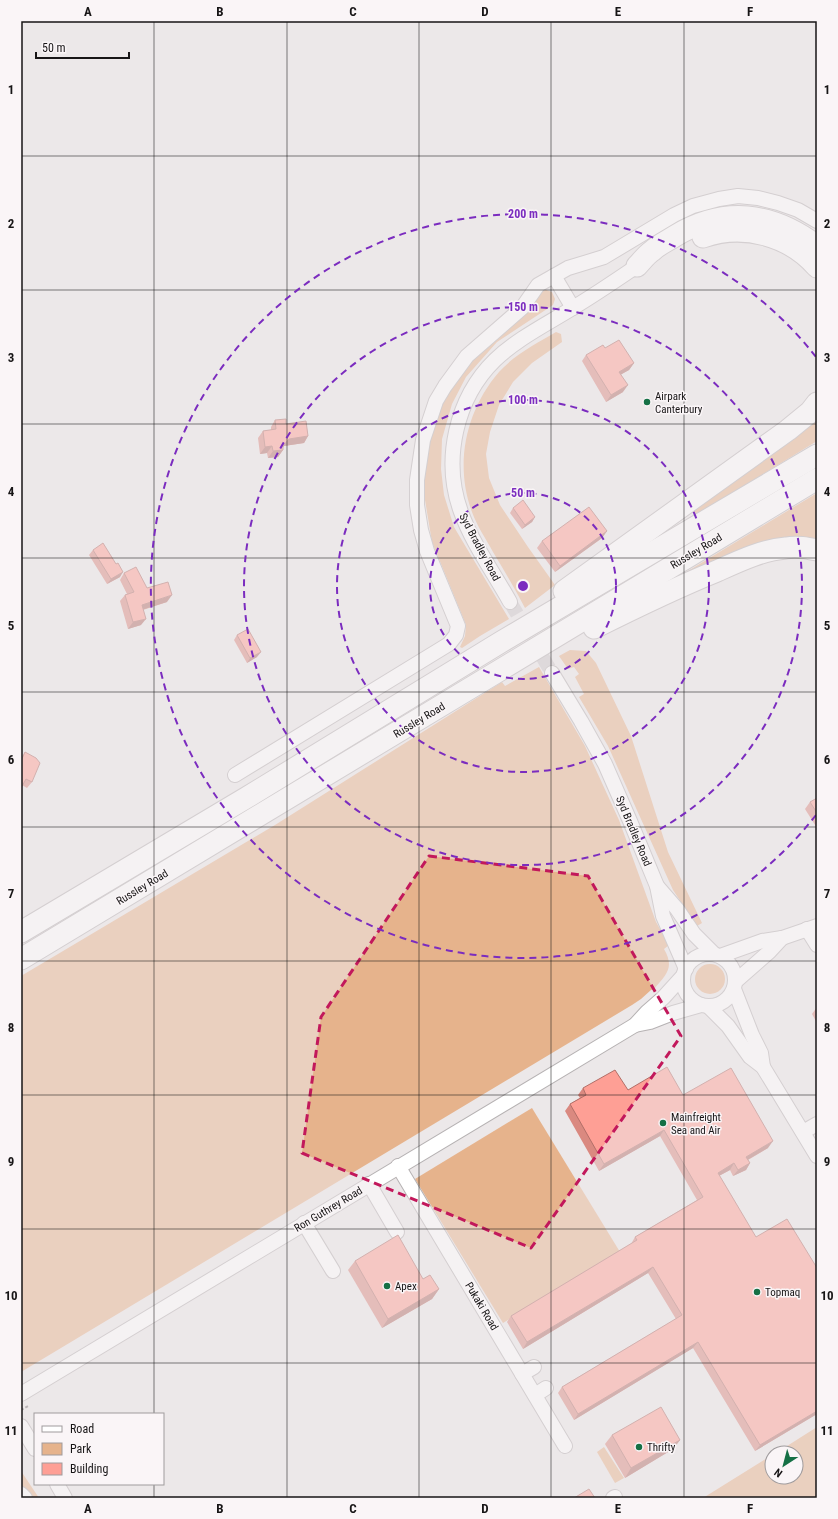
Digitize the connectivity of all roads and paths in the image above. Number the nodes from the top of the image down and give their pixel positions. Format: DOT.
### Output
graph roads {
  1 [pos="817,221"];
  2 [pos="817,246"];
  3 [pos="637,266"];
  4 [pos="817,267"];
  5 [pos="554,276"];
  6 [pos="573,308"];
  7 [pos="817,403"];
  8 [pos="817,455"];
  9 [pos="817,479"];
  10 [pos="817,550"];
  11 [pos="510,602"];
  12 [pos="501,642"];
  13 [pos="552,672"];
  14 [pos="470,690"];
  15 [pos="235,775"];
  16 [pos="657,886"];
  17 [pos="812,928"];
  18 [pos="21,932"];
  19 [pos="782,938"];
  20 [pos="817,945"];
  21 [pos="717,955"];
  22 [pos="21,959"];
  23 [pos="684,972"];
  24 [pos="735,985"];
  25 [pos="705,1005"];
  26 [pos="635,1024"];
  27 [pos="763,1067"];
  28 [pos="817,1124"];
  29 [pos="803,1132"];
  30 [pos="817,1156"];
  31 [pos="398,1166"];
  32 [pos="369,1184"];
  33 [pos="304,1223"];
  34 [pos="397,1232"];
  35 [pos="333,1270"];
  36 [pos="21,1394"];
  37 [pos="21,1426"];
  38 [pos="565,1446"];
  39 [pos="34,1447"];
  40 [pos="57,1485"];
  41 [pos="21,1494"];
  42 [pos="25,1498"];
  43 [pos="65,1498"];
  1 -- 5 [label="street"];
  2 -- 3 [label="highway"];
  3 -- 4 [label="highway"];
  3 -- 6 [label="street, Syd Bradley Road"];
  5 -- 6 [label="street"];
  5 -- 15 [label="street"];
  6 -- 11 [label="street, Syd Bradley Road"];
  7 -- 12 [label="highway"];
  8 -- 12 [label="highway, Russley Road"];
  9 -- 14 [label="highway, Russley Road"];
  10 -- 14 [label="highway"];
  12 -- 18 [label="highway, Russley Road"];
  13 -- 16 [label="street, Syd Bradley Road"];
  14 -- 22 [label="highway, Russley Road"];
  16 -- 21 [label="street, Syd Bradley Road"];
  16 -- 23 [label="street, Syd Bradley Road"];
  17 -- 19 [label="street"];
  17 -- 20 [label="street"];
  19 -- 21 [label="street"];
  19 -- 24 [label="street"];
  21 -- 23 [label="street"];
  21 -- 24 [label="street"];
  23 -- 25 [label="street"];
  23 -- 26 [label="street, Ron Guthrey Road"];
  24 -- 25 [label="street"];
  24 -- 27 [label="street"];
  25 -- 26 [label="street, Ron Guthrey Road"];
  25 -- 27 [label="street"];
  26 -- 31 [label="street, Ron Guthrey Road"];
  27 -- 29 [label="street"];
  28 -- 29 [label="street"];
  29 -- 30 [label="street"];
  31 -- 32 [label="street, Ron Guthrey Road"];
  31 -- 38 [label="street, Pukaki Road"];
  32 -- 33 [label="street, Ron Guthrey Road"];
  32 -- 34 [label="street"];
  33 -- 35 [label="street"];
  33 -- 36 [label="street, Ron Guthrey Road"];
  37 -- 39 [label="street"];
  40 -- 43 [label="street"];
  41 -- 42 [label="street"];
}
